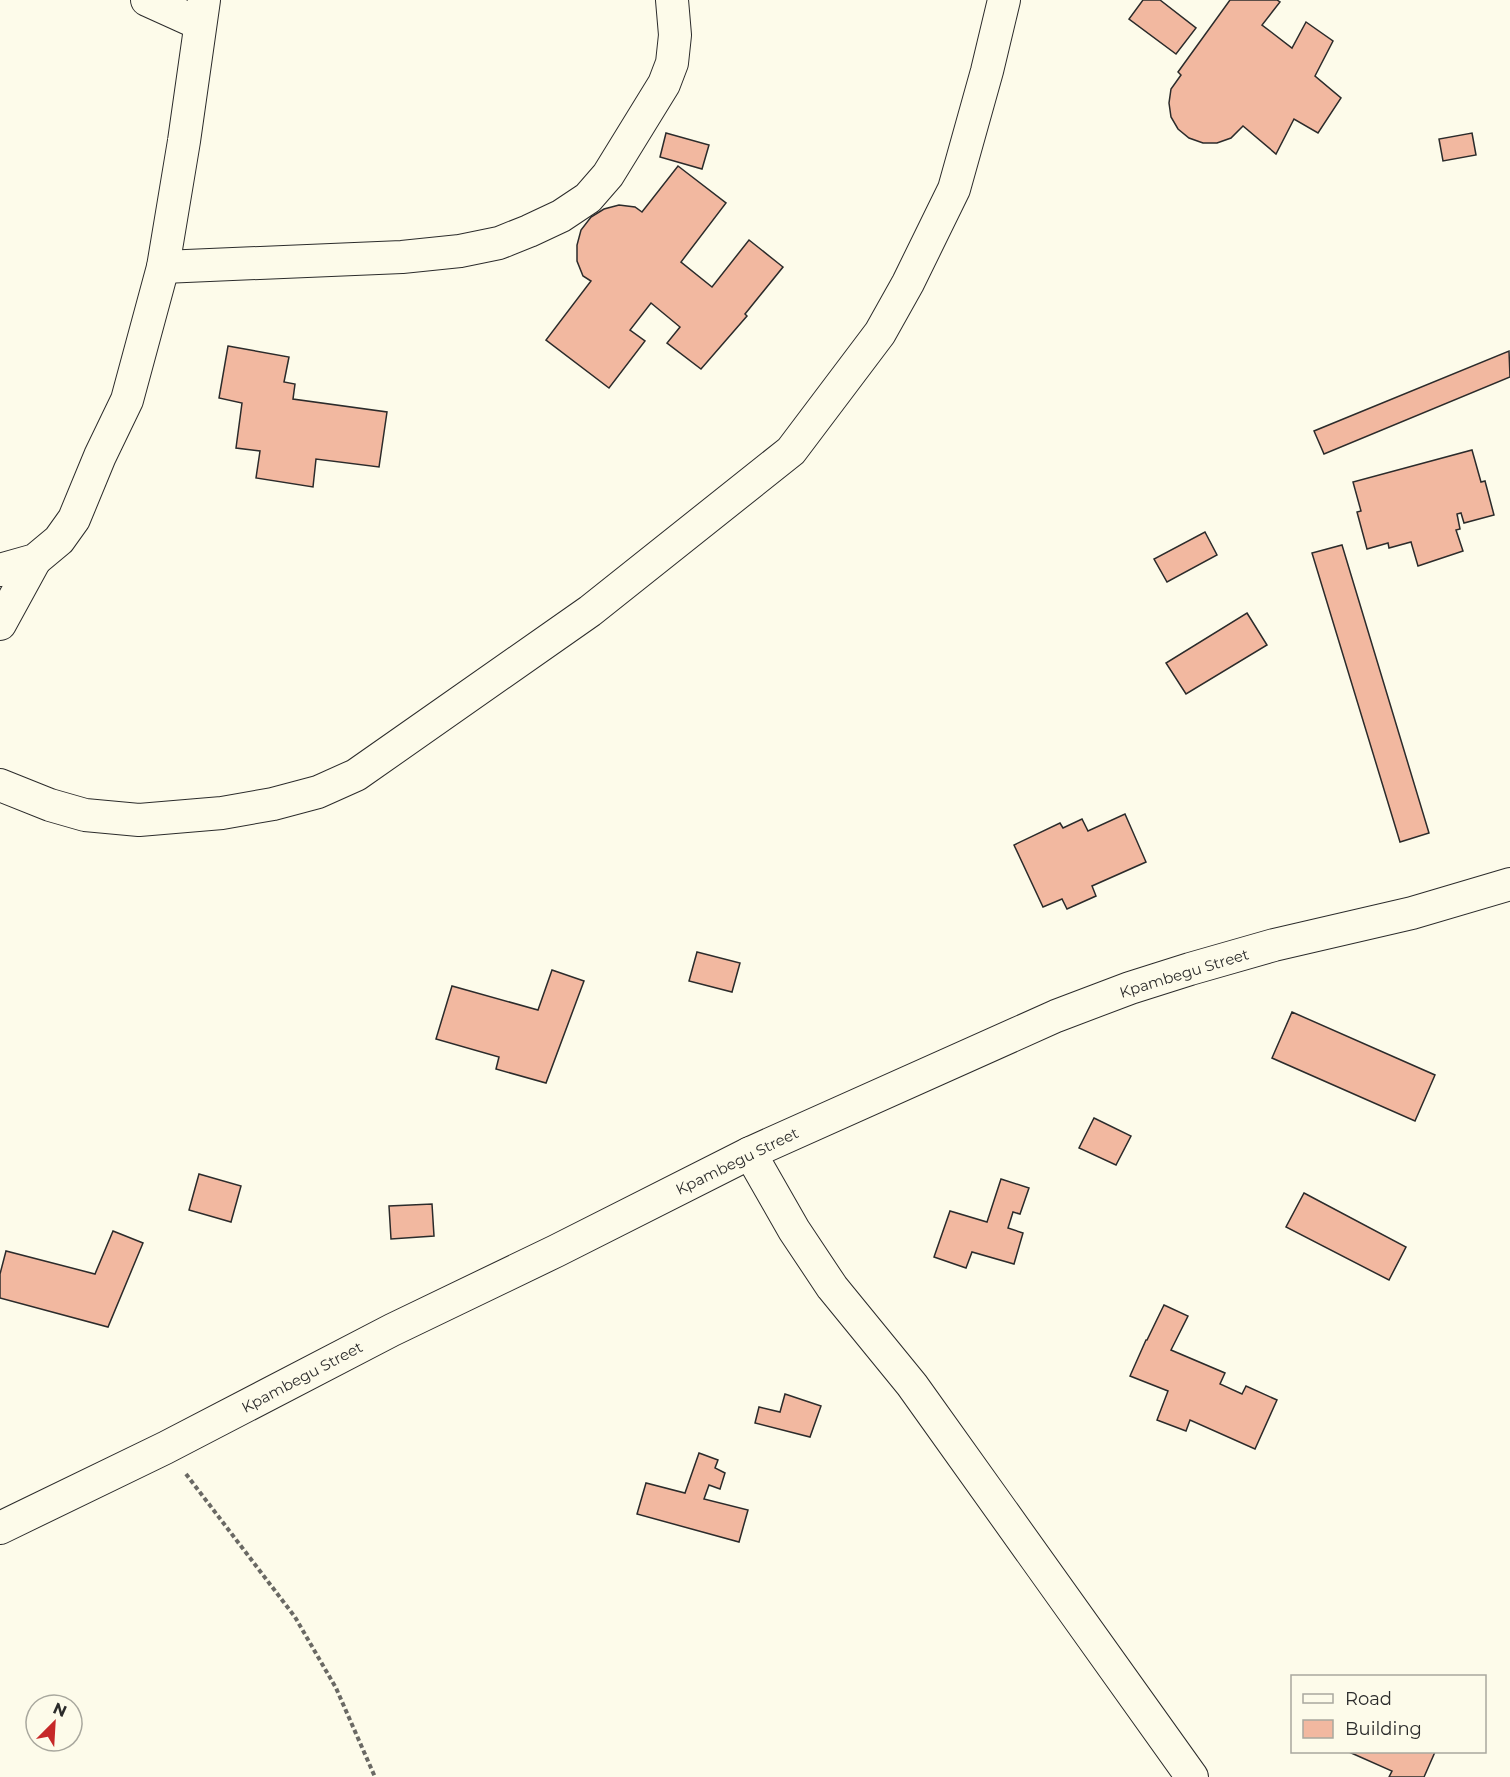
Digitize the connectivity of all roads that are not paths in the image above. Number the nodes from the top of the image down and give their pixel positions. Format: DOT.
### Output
graph roads {
  1 [pos="147,0"];
  2 [pos="672,0"];
  3 [pos="1004,0"];
  4 [pos="202,12"];
  5 [pos="163,267"];
  6 [pos="35,560"];
  7 [pos="0,570"];
  8 [pos="0,624"];
  9 [pos="0,785"];
  10 [pos="1510,884"];
  11 [pos="750,1152"];
  12 [pos="0,1528"];
  13 [pos="1192,1777"];
  1 -- 4 [label="street"];
  2 -- 5 [label="street"];
  3 -- 9 [label="street"];
  4 -- 5 [label="street"];
  5 -- 6 [label="street"];
  6 -- 7 [label="street"];
  6 -- 8 [label="street"];
  10 -- 11 [label="street, Kpambegu Street"];
  11 -- 12 [label="street, Kpambegu Street"];
  11 -- 13 [label="street"];
}
